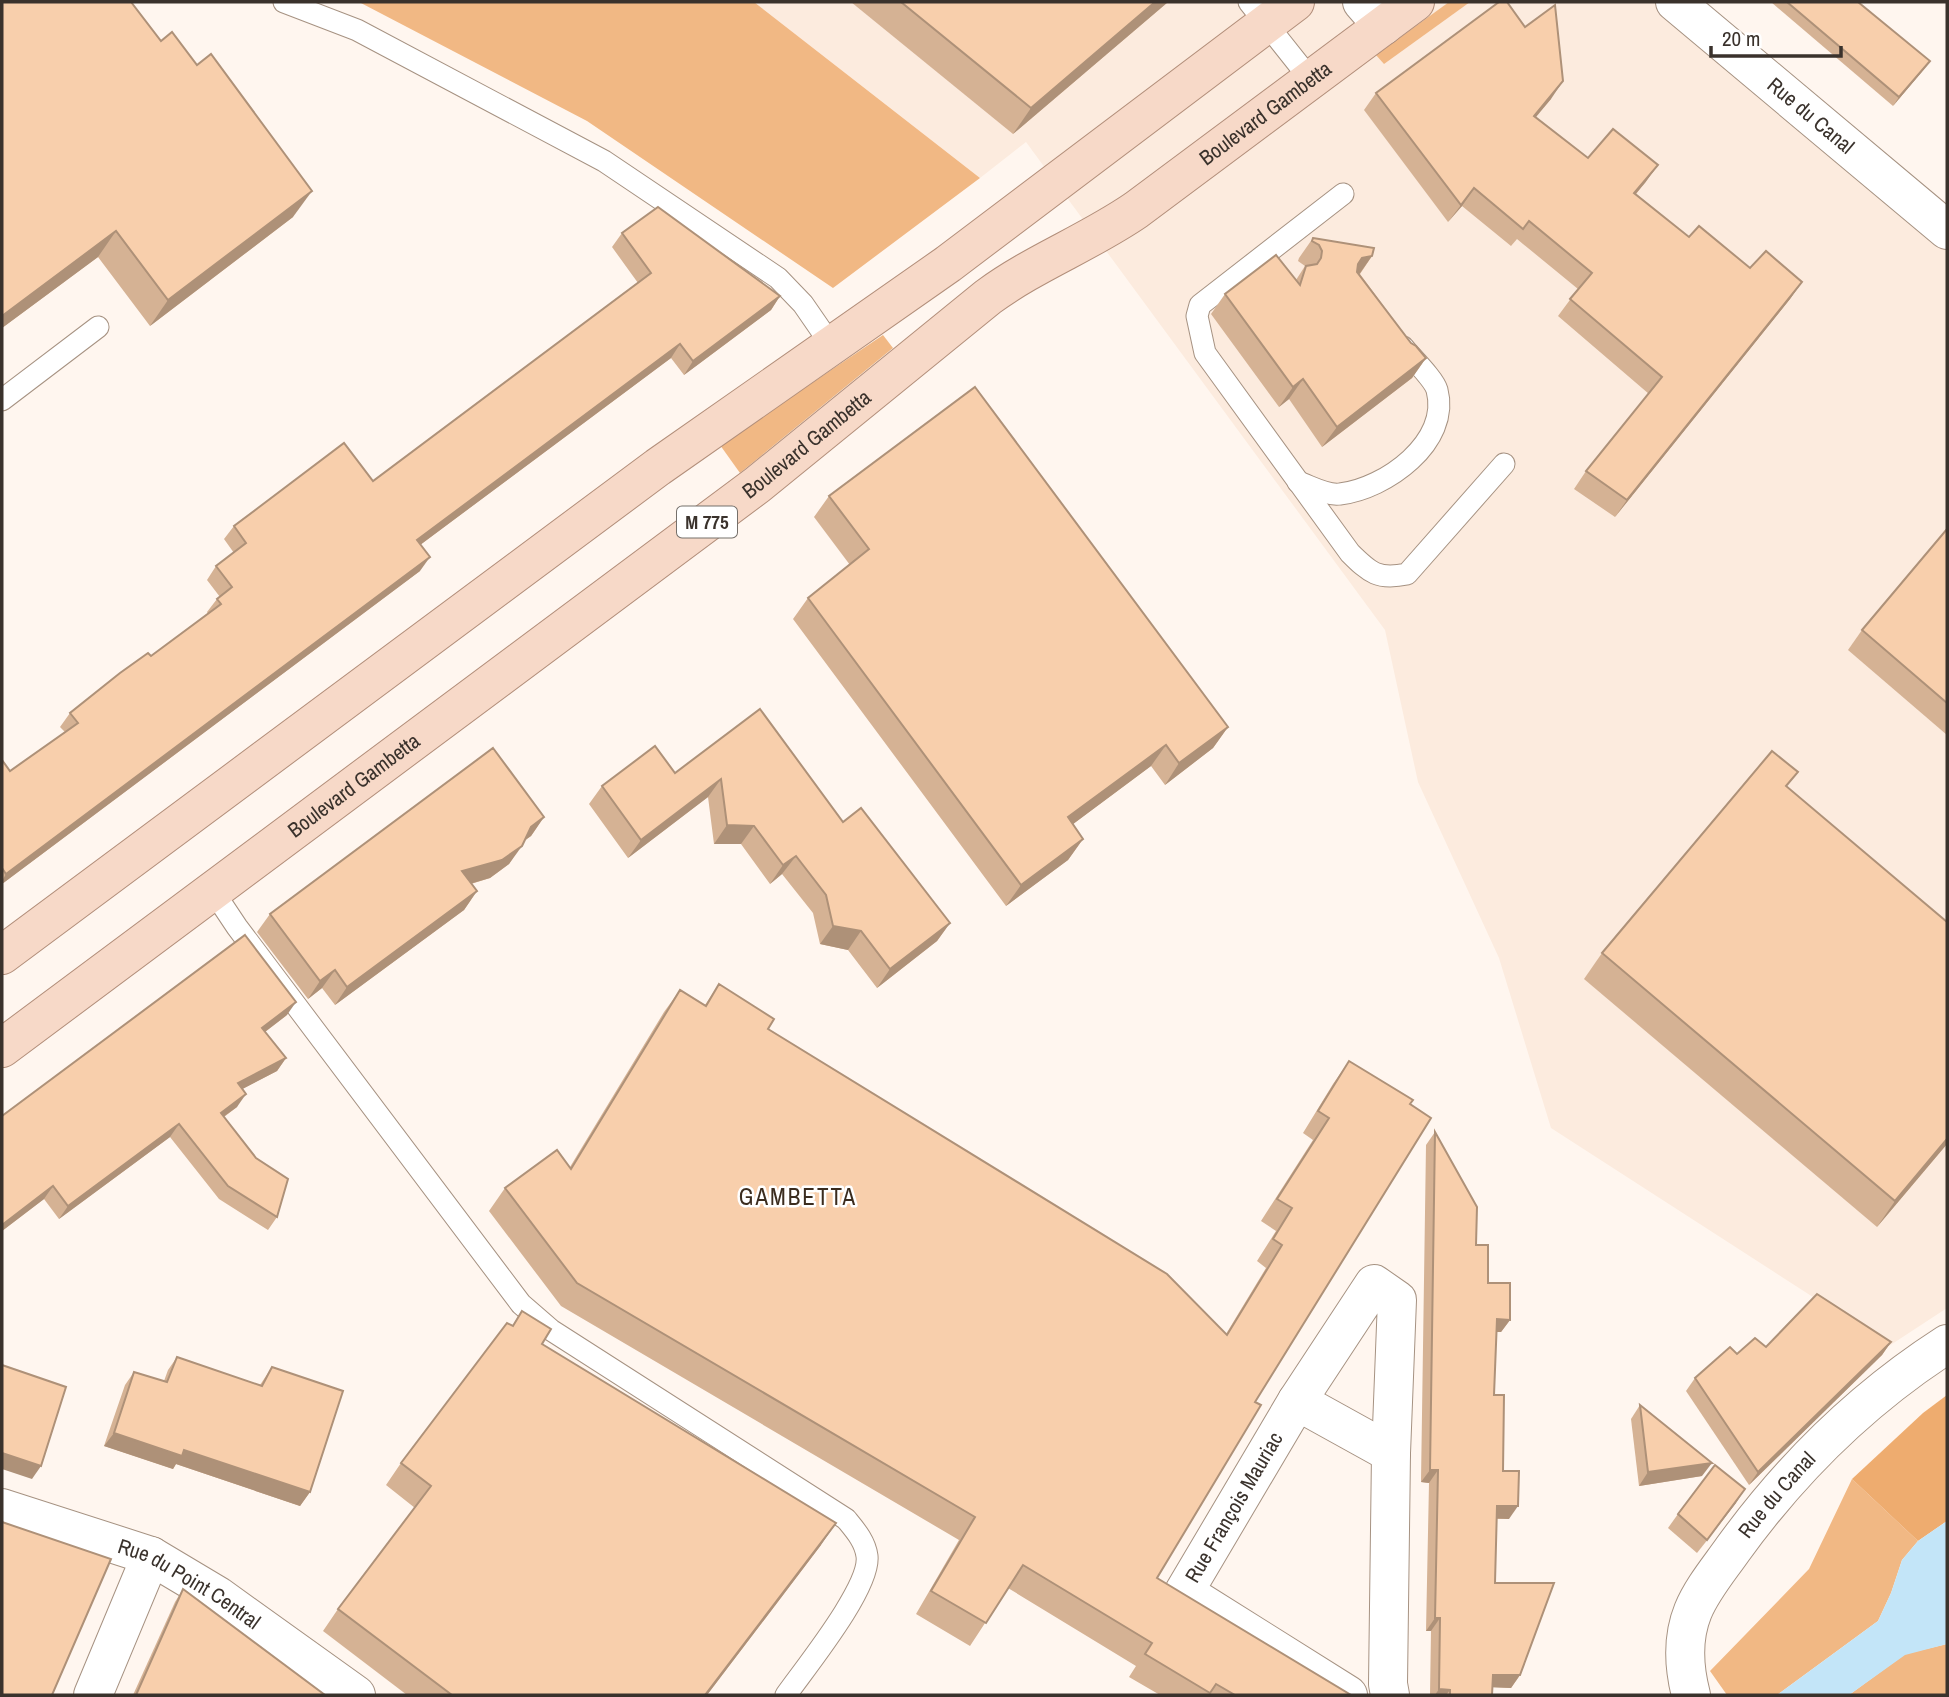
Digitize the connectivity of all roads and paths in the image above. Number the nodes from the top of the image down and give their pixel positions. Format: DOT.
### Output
graph roads {
  1 [pos="284,2"];
  2 [pos="1415,2"];
  3 [pos="1675,2"];
  4 [pos="1270,9"];
  5 [pos="1372,14"];
  6 [pos="1311,80"];
  7 [pos="1343,194"];
  8 [pos="1947,230"];
  9 [pos="1260,260"];
  10 [pos="1283,269"];
  11 [pos="98,327"];
  12 [pos="1388,328"];
  13 [pos="832,346"];
  14 [pos="2,400"];
  15 [pos="1504,464"];
  16 [pos="1298,482"];
  17 [pos="213,891"];
  18 [pos="2,955"];
  19 [pos="2,1048"];
  20 [pos="1947,1344"];
  21 [pos="1297,1401"];
  22 [pos="1391,1453"];
  23 [pos="2,1507"];
  24 [pos="151,1556"];
  25 [pos="93,1695"];
  26 [pos="356,1695"];
  27 [pos="786,1695"];
  28 [pos="1348,1695"];
  29 [pos="1390,1695"];
  30 [pos="1691,1695"];
  1 -- 13 [label="lane"];
  2 -- 5 [label="main road, Boulevard Gambetta / M 775"];
  3 -- 8 [label="street, Rue du Canal"];
  4 -- 6 [label="lane"];
  4 -- 13 [label="main road"];
  5 -- 6 [label="main road, Boulevard Gambetta / M 775"];
  6 -- 17 [label="main road, Boulevard Gambetta / M 775"];
  7 -- 9 [label="lane"];
  9 -- 10 [label="lane"];
  9 -- 16 [label="lane"];
  11 -- 14 [label="lane"];
  12 -- 16 [label="lane"];
  13 -- 18 [label="main road"];
  15 -- 16 [label="lane"];
  17 -- 19 [label="main road, Boulevard Gambetta / M 775"];
  17 -- 27 [label="lane"];
  20 -- 30 [label="street, Rue du Canal"];
  21 -- 22 [label="street"];
  21 -- 22 [label="street, Rue François Mauriac"];
  21 -- 28 [label="street, Rue François Mauriac"];
  22 -- 29 [label="street, Rue François Mauriac"];
  23 -- 24 [label="street, Rue du Point Central"];
  24 -- 25 [label="street"];
  24 -- 26 [label="street, Rue du Point Central"];
}
